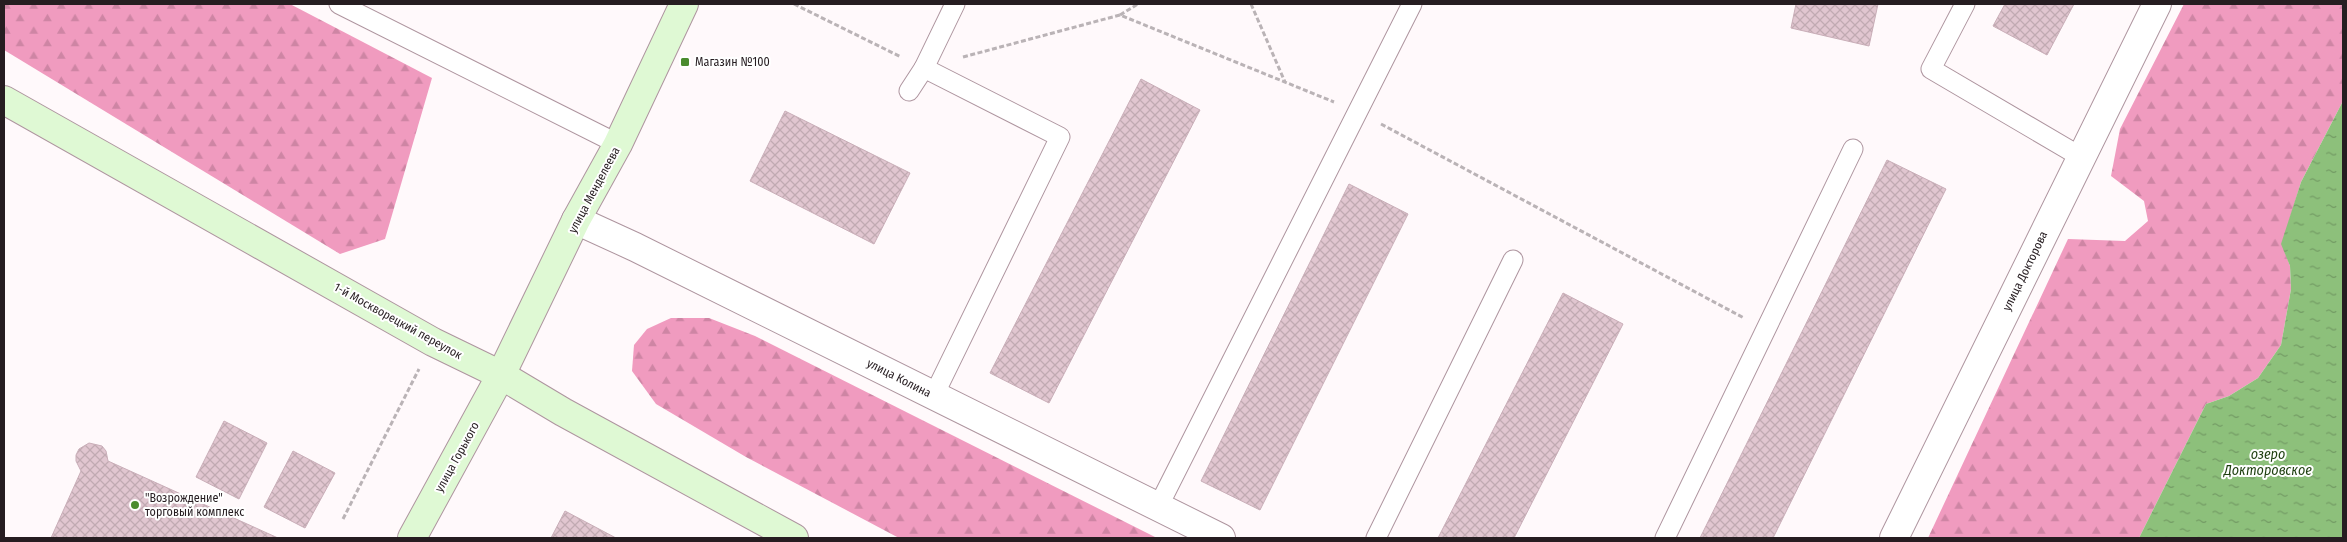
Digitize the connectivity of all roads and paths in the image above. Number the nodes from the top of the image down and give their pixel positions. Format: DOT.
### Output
graph roads {
  1 [pos="339,4"];
  2 [pos="684,4"];
  3 [pos="794,4"];
  4 [pos="955,4"];
  5 [pos="1138,4"];
  6 [pos="1251,4"];
  7 [pos="1412,4"];
  8 [pos="1965,4"];
  9 [pos="2157,4"];
  10 [pos="1120,15"];
  11 [pos="924,68"];
  12 [pos="1286,82"];
  13 [pos="908,91"];
  14 [pos="4,100"];
  15 [pos="1358,112"];
  16 [pos="618,144"];
  17 [pos="1853,149"];
  18 [pos="2081,157"];
  19 [pos="576,220"];
  20 [pos="1513,260"];
  21 [pos="1766,330"];
  22 [pos="433,342"];
  23 [pos="501,375"];
  24 [pos="934,396"];
  25 [pos="1158,507"];
  26 [pos="343,519"];
  27 [pos="412,538"];
  28 [pos="794,538"];
  29 [pos="1221,538"];
  30 [pos="1376,538"];
  31 [pos="1665,538"];
  32 [pos="1894,538"];
  1 -- 16 [label="lane"];
  2 -- 16 [label="street, улица Менделеева"];
  3 -- 11 [label="path"];
  4 -- 11 [label="lane"];
  5 -- 10 [label="path"];
  6 -- 12 [label="path"];
  7 -- 15 [label="lane"];
  8 -- 18 [label="lane"];
  9 -- 18 [label="street, улица Докторова"];
  10 -- 11 [label="path"];
  10 -- 12 [label="path"];
  11 -- 13 [label="lane"];
  11 -- 24 [label="lane"];
  12 -- 15 [label="path"];
  14 -- 22 [label="street, 1-й Москворецкий переулок"];
  15 -- 21 [label="path"];
  15 -- 25 [label="lane"];
  16 -- 19 [label="street, улица Менделеева"];
  17 -- 21 [label="lane"];
  18 -- 32 [label="street, улица Докторова"];
  19 -- 23 [label="street, улица Менделеева"];
  19 -- 24 [label="street, улица Колина"];
  20 -- 30 [label="lane"];
  21 -- 31 [label="lane"];
  22 -- 23 [label="street, 1-й Москворецкий переулок"];
  22 -- 26 [label="path"];
  23 -- 27 [label="street, улица Горького"];
  23 -- 28 [label="street, 1-й Москворецкий переулок"];
  24 -- 25 [label="street, улица Колина"];
  25 -- 29 [label="street, улица Колина"];
}
